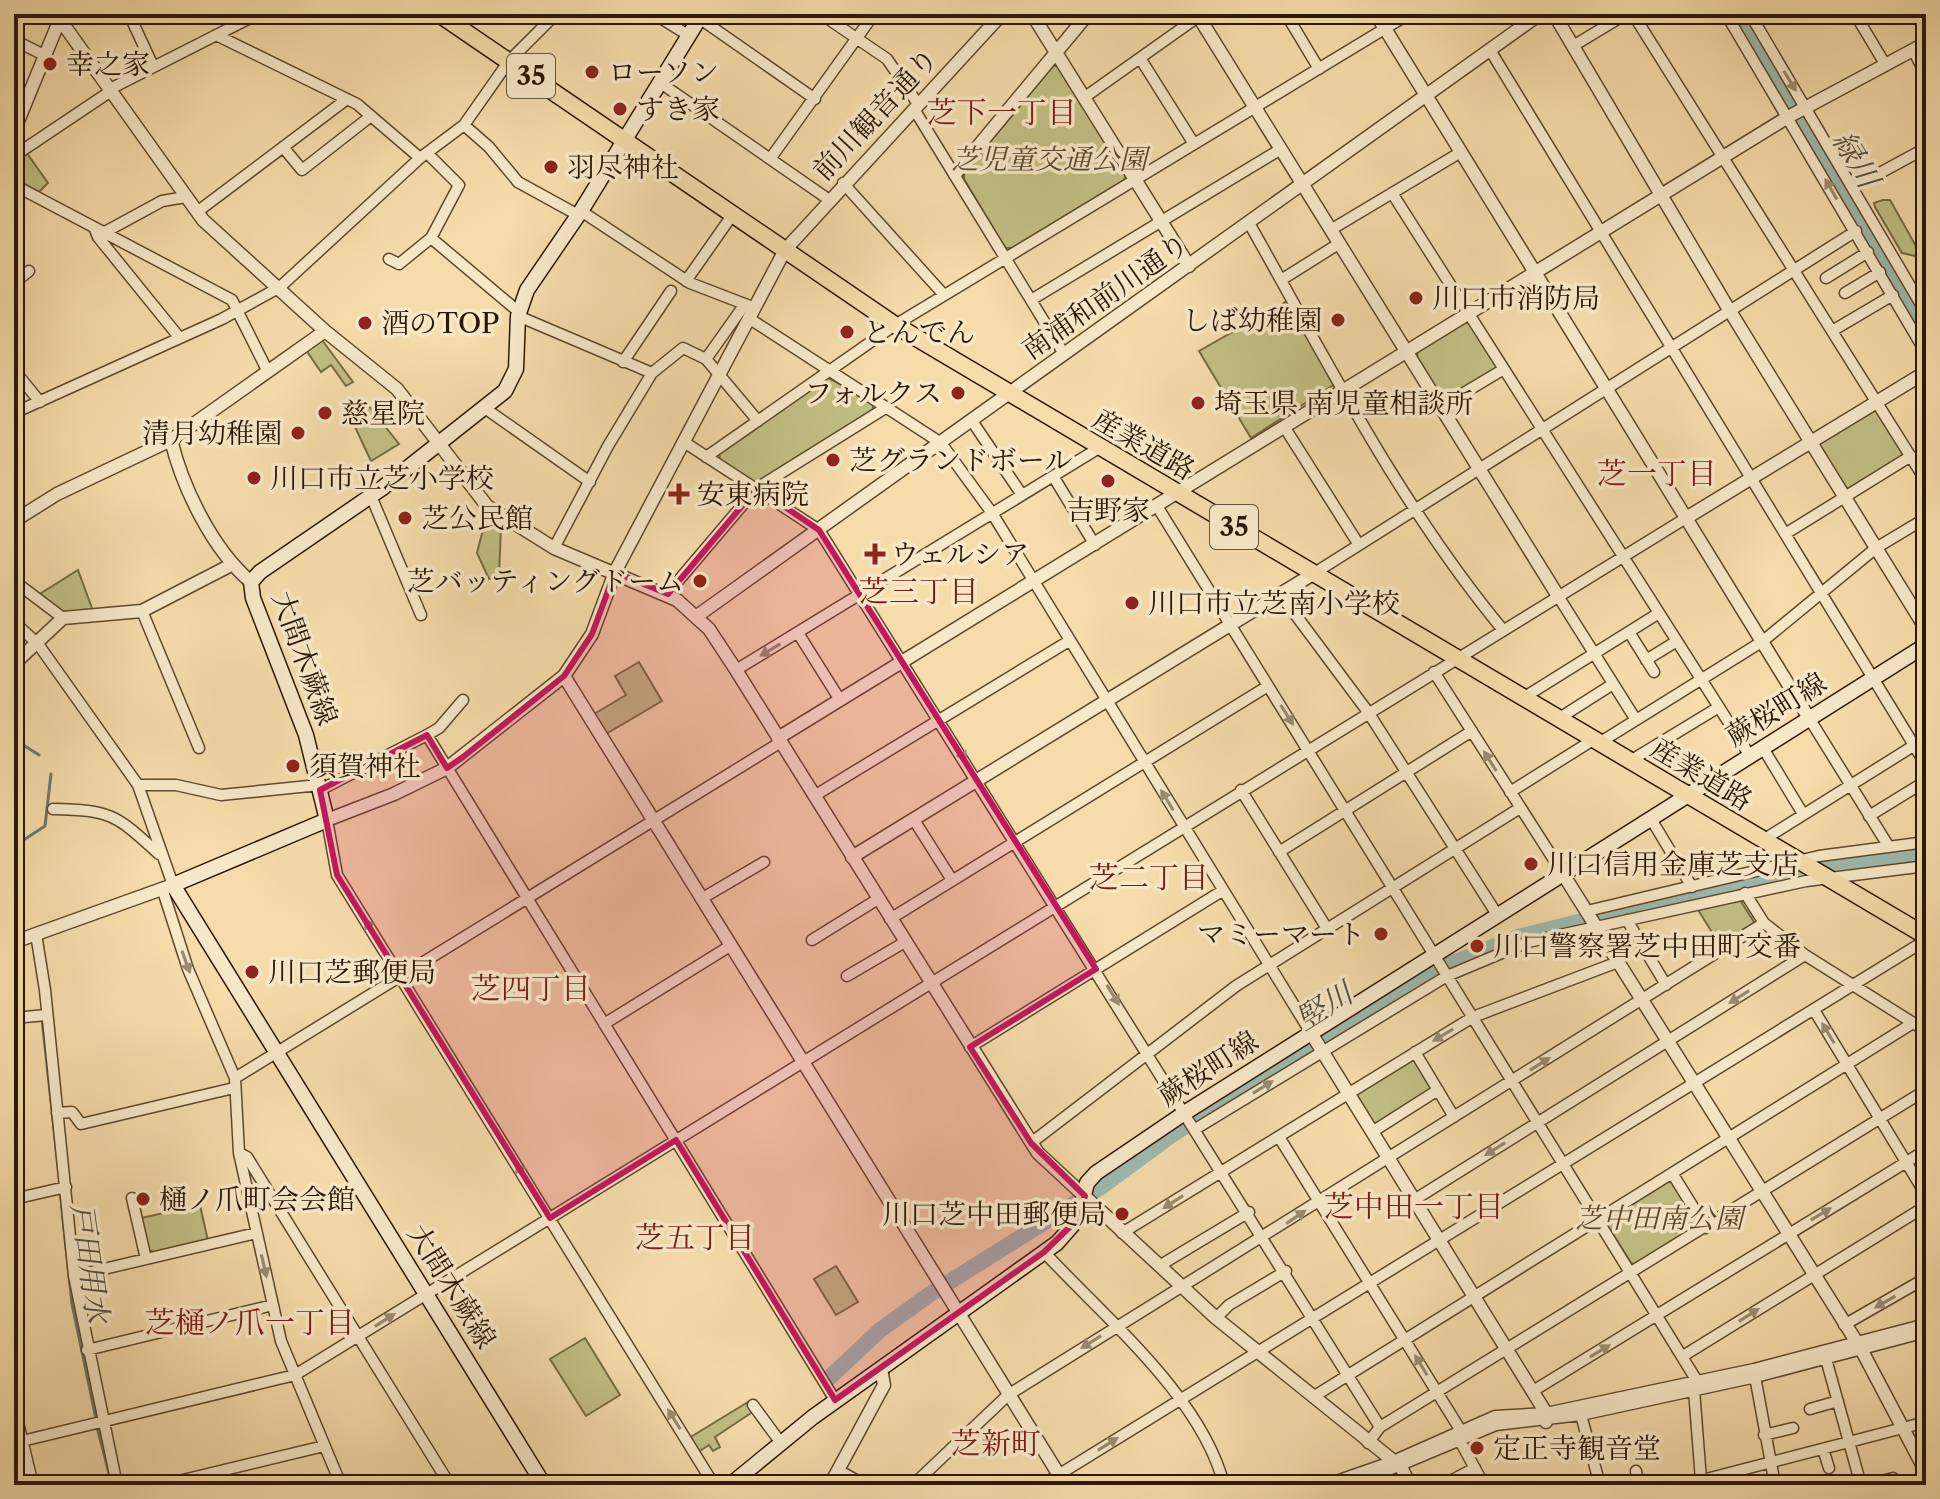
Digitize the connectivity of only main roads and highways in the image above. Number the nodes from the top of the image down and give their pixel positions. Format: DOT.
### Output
graph roads {
  1 [pos="439,14"];
  2 [pos="701,16"];
  3 [pos="624,139"];
  4 [pos="1926,645"];
  5 [pos="1689,795"];
  6 [pos="1926,938"];
  7 [pos="544,1485"];
  8 [pos="730,1485"];
  1 -- 3 [label="main road, 産業道路 / 35"];
  2 -- 3 [label="main road, 大間木蕨線"];
  3 -- 5 [label="main road, 産業道路 / 35"];
  3 -- 7 [label="main road, 大間木蕨線"];
  4 -- 5 [label="main road, 蕨桜町線"];
  5 -- 6 [label="main road, 産業道路 / 35"];
  5 -- 8 [label="main road, 蕨桜町線"];
}
